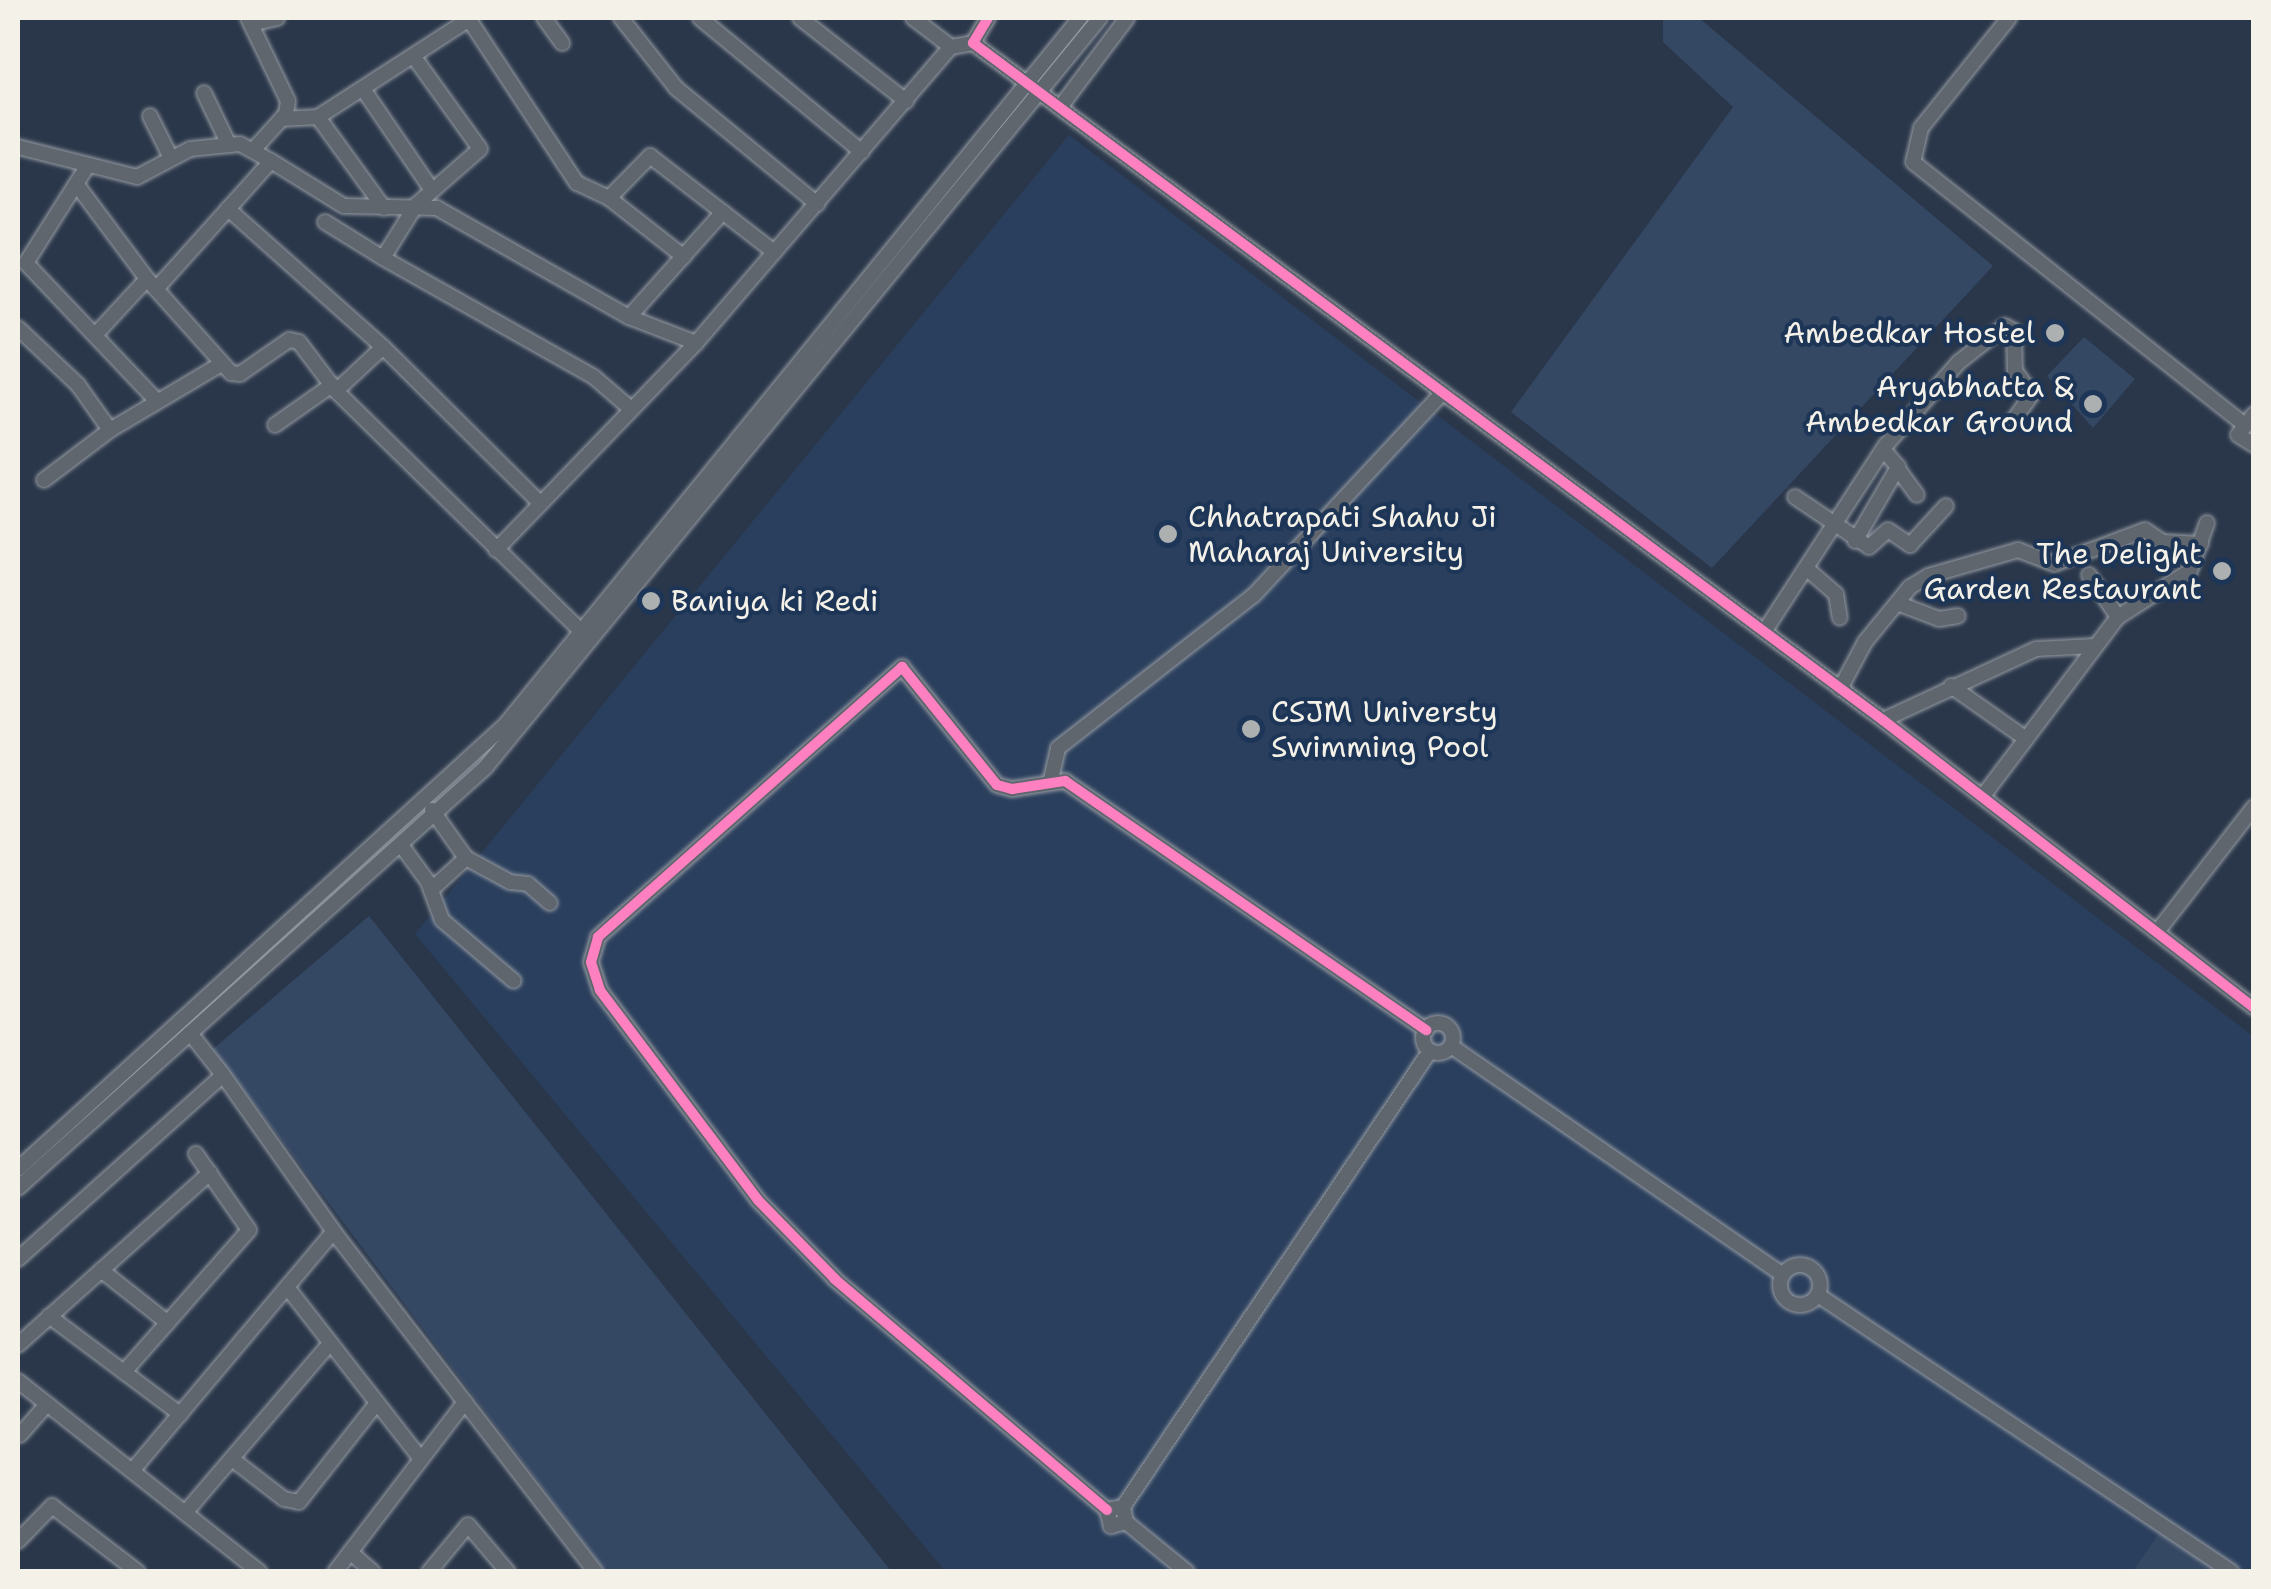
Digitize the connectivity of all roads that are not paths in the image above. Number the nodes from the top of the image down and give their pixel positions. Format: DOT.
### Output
graph roads {
  1 [pos="277,18"];
  2 [pos="469,18"];
  3 [pos="544,18"];
  4 [pos="621,18"];
  5 [pos="700,18"];
  6 [pos="800,18"];
  7 [pos="913,18"];
  8 [pos="988,18"];
  9 [pos="1080,18"];
  10 [pos="1100,18"];
  11 [pos="1127,18"];
  12 [pos="2009,18"];
  13 [pos="250,21"];
  14 [pos="562,43"];
  15 [pos="973,43"];
  16 [pos="951,47"];
  17 [pos="414,57"];
  18 [pos="1034,87"];
  19 [pos="363,89"];
  20 [pos="204,93"];
  21 [pos="906,101"];
  22 [pos="1061,106"];
  23 [pos="150,116"];
  24 [pos="318,117"];
  25 [pos="281,119"];
  26 [pos="229,145"];
  27 [pos="18,147"];
  28 [pos="254,148"];
  29 [pos="862,152"];
  30 [pos="171,158"];
  31 [pos="271,162"];
  32 [pos="82,176"];
  33 [pos="432,190"];
  34 [pos="609,198"];
  35 [pos="817,204"];
  36 [pos="416,205"];
  37 [pos="384,208"];
  38 [pos="228,210"];
  39 [pos="723,212"];
  40 [pos="324,222"];
  41 [pos="18,232"];
  42 [pos="32,244"];
  43 [pos="774,252"];
  44 [pos="684,257"];
  45 [pos="383,258"];
  46 [pos="151,284"];
  47 [pos="629,318"];
  48 [pos="18,328"];
  49 [pos="96,334"];
  50 [pos="696,343"];
  51 [pos="383,346"];
  52 [pos="222,364"];
  53 [pos="334,388"];
  54 [pos="1443,392"];
  55 [pos="157,401"];
  56 [pos="631,409"];
  57 [pos="2014,420"];
  58 [pos="275,425"];
  59 [pos="2246,425"];
  60 [pos="110,430"];
  61 [pos="2254,446"];
  62 [pos="1883,449"];
  63 [pos="1898,469"];
  64 [pos="44,480"];
  65 [pos="1918,496"];
  66 [pos="1796,497"];
  67 [pos="540,503"];
  68 [pos="1946,506"];
  69 [pos="1833,524"];
  70 [pos="2207,524"];
  71 [pos="1855,541"];
  72 [pos="2201,544"];
  73 [pos="496,550"];
  74 [pos="1806,568"];
  75 [pos="2089,575"];
  76 [pos="1897,603"];
  77 [pos="1958,616"];
  78 [pos="2118,617"];
  79 [pos="1840,618"];
  80 [pos="580,631"];
  81 [pos="1764,632"];
  82 [pos="2094,646"];
  83 [pos="1951,686"];
  84 [pos="1840,688"];
  85 [pos="529,707"];
  86 [pos="1882,720"];
  87 [pos="2026,739"];
  88 [pos="1051,779"];
  89 [pos="1983,796"];
  90 [pos="2254,807"];
  91 [pos="431,808"];
  92 [pos="401,845"];
  93 [pos="466,858"];
  94 [pos="431,890"];
  95 [pos="550,903"];
  96 [pos="2157,932"];
  97 [pos="514,981"];
  98 [pos="2254,1008"];
  99 [pos="193,1024"];
  100 [pos="1426,1030"];
  101 [pos="1451,1046"];
  102 [pos="1430,1051"];
  103 [pos="223,1075"];
  104 [pos="196,1154"];
  105 [pos="18,1169"];
  106 [pos="210,1173"];
  107 [pos="18,1188"];
  108 [pos="333,1232"];
  109 [pos="18,1259"];
  110 [pos="101,1270"];
  111 [pos="1783,1275"];
  112 [pos="287,1287"];
  113 [pos="1818,1295"];
  114 [pos="49,1316"];
  115 [pos="168,1324"];
  116 [pos="330,1343"];
  117 [pos="18,1345"];
  118 [pos="124,1372"];
  119 [pos="18,1381"];
  120 [pos="464,1402"];
  121 [pos="47,1404"];
  122 [pos="377,1404"];
  123 [pos="180,1414"];
  124 [pos="18,1435"];
  125 [pos="232,1459"];
  126 [pos="421,1459"];
  127 [pos="132,1471"];
  128 [pos="186,1513"];
  129 [pos="1119,1513"];
  130 [pos="18,1541"];
  131 [pos="350,1552"];
  132 [pos="138,1572"];
  133 [pos="260,1572"];
  134 [pos="334,1572"];
  135 [pos="374,1572"];
  136 [pos="429,1572"];
  137 [pos="508,1572"];
  138 [pos="596,1572"];
  139 [pos="1187,1572"];
  140 [pos="2232,1572"];
  1 -- 13 [label="street"];
  2 -- 17 [label="street"];
  2 -- 34 [label="street"];
  3 -- 14 [label="street"];
  4 -- 35 [label="street"];
  5 -- 29 [label="street"];
  6 -- 21 [label="street"];
  7 -- 16 [label="street"];
  8 -- 15 [label="street"];
  9 -- 18 [label="street"];
  10 -- 18 [label="street"];
  11 -- 22 [label="street"];
  12 -- 59 [label="street"];
  13 -- 25 [label="street"];
  15 -- 16 [label="street"];
  15 -- 18 [label="street"];
  16 -- 21 [label="street"];
  17 -- 19 [label="street"];
  17 -- 33 [label="street"];
  18 -- 22 [label="street"];
  18 -- 80 [label="street"];
  18 -- 85 [label="street"];
  19 -- 24 [label="street"];
  19 -- 33 [label="street"];
  20 -- 26 [label="street"];
  21 -- 29 [label="street"];
  22 -- 54 [label="street"];
  23 -- 30 [label="street"];
  24 -- 25 [label="street"];
  24 -- 37 [label="street"];
  25 -- 28 [label="street"];
  26 -- 28 [label="street"];
  26 -- 30 [label="street"];
  27 -- 32 [label="street"];
  28 -- 31 [label="street"];
  29 -- 35 [label="street"];
  30 -- 32 [label="street"];
  31 -- 37 [label="street"];
  31 -- 38 [label="street"];
  32 -- 42 [label="street"];
  32 -- 46 [label="street"];
  33 -- 36 [label="street"];
  34 -- 39 [label="street"];
  34 -- 44 [label="street"];
  35 -- 43 [label="street"];
  36 -- 37 [label="street"];
  36 -- 45 [label="street"];
  36 -- 47 [label="street"];
  38 -- 46 [label="street"];
  38 -- 51 [label="street"];
  39 -- 43 [label="street"];
  39 -- 44 [label="street"];
  40 -- 45 [label="street"];
  41 -- 42 [label="street"];
  42 -- 49 [label="street"];
  43 -- 50 [label="street"];
  44 -- 47 [label="street"];
  45 -- 56 [label="street"];
  46 -- 49 [label="street"];
  46 -- 52 [label="street"];
  47 -- 50 [label="street"];
  48 -- 60 [label="street"];
  49 -- 55 [label="street"];
  50 -- 56 [label="street"];
  51 -- 53 [label="street"];
  51 -- 67 [label="street"];
  52 -- 53 [label="street"];
  52 -- 55 [label="street"];
  53 -- 58 [label="street"];
  53 -- 73 [label="street"];
  54 -- 81 [label="street"];
  54 -- 88 [label="street"];
  55 -- 60 [label="street"];
  56 -- 67 [label="street"];
  57 -- 62 [label="street"];
  59 -- 61 [label="street"];
  60 -- 64 [label="street"];
  62 -- 63 [label="street"];
  62 -- 69 [label="street"];
  63 -- 65 [label="street"];
  63 -- 71 [label="street"];
  66 -- 69 [label="street"];
  67 -- 73 [label="street"];
  68 -- 71 [label="street"];
  69 -- 71 [label="street"];
  69 -- 74 [label="street"];
  70 -- 72 [label="street"];
  72 -- 76 [label="street"];
  72 -- 78 [label="street"];
  73 -- 80 [label="street"];
  74 -- 79 [label="street"];
  74 -- 81 [label="street"];
  75 -- 78 [label="street"];
  76 -- 77 [label="street"];
  76 -- 84 [label="street"];
  78 -- 82 [label="street"];
  80 -- 85 [label="street"];
  81 -- 84 [label="street"];
  82 -- 83 [label="street"];
  82 -- 87 [label="street"];
  83 -- 86 [label="street"];
  83 -- 87 [label="street"];
  84 -- 86 [label="street"];
  85 -- 91 [label="street"];
  86 -- 89 [label="street"];
  87 -- 89 [label="street"];
  88 -- 100 [label="street"];
  88 -- 129 [label="street"];
  89 -- 96 [label="street"];
  90 -- 96 [label="street"];
  91 -- 92 [label="street"];
  91 -- 93 [label="street"];
  91 -- 99 [label="street"];
  92 -- 94 [label="street"];
  92 -- 99 [label="street"];
  93 -- 94 [label="street"];
  93 -- 95 [label="street"];
  94 -- 97 [label="street"];
  96 -- 98 [label="street"];
  99 -- 103 [label="street"];
  99 -- 105 [label="street"];
  99 -- 107 [label="street"];
  100 -- 101 [label="street"];
  100 -- 102 [label="street"];
  101 -- 102 [label="street"];
  101 -- 111 [label="street"];
  102 -- 129 [label="street"];
  103 -- 108 [label="street"];
  103 -- 109 [label="street"];
  104 -- 106 [label="street"];
  106 -- 110 [label="street"];
  106 -- 115 [label="street"];
  108 -- 112 [label="street"];
  108 -- 120 [label="street"];
  110 -- 114 [label="street"];
  110 -- 115 [label="street"];
  111 -- 113 [label="street"];
  111 -- 113 [label="street"];
  112 -- 116 [label="street"];
  112 -- 123 [label="street"];
  113 -- 140 [label="street"];
  114 -- 117 [label="street"];
  114 -- 118 [label="street"];
  115 -- 118 [label="street"];
  116 -- 122 [label="street"];
  116 -- 125 [label="street"];
  118 -- 123 [label="street"];
  119 -- 121 [label="street"];
  120 -- 126 [label="street"];
  120 -- 138 [label="street"];
  121 -- 124 [label="street"];
  121 -- 127 [label="street"];
  122 -- 125 [label="street"];
  122 -- 126 [label="street"];
  123 -- 127 [label="street"];
  125 -- 128 [label="street"];
  126 -- 131 [label="street"];
  127 -- 128 [label="street"];
  128 -- 133 [label="street"];
  129 -- 139 [label="street"];
  130 -- 132 [label="street"];
  131 -- 134 [label="street"];
  131 -- 135 [label="street"];
  136 -- 137 [label="street"];
}
